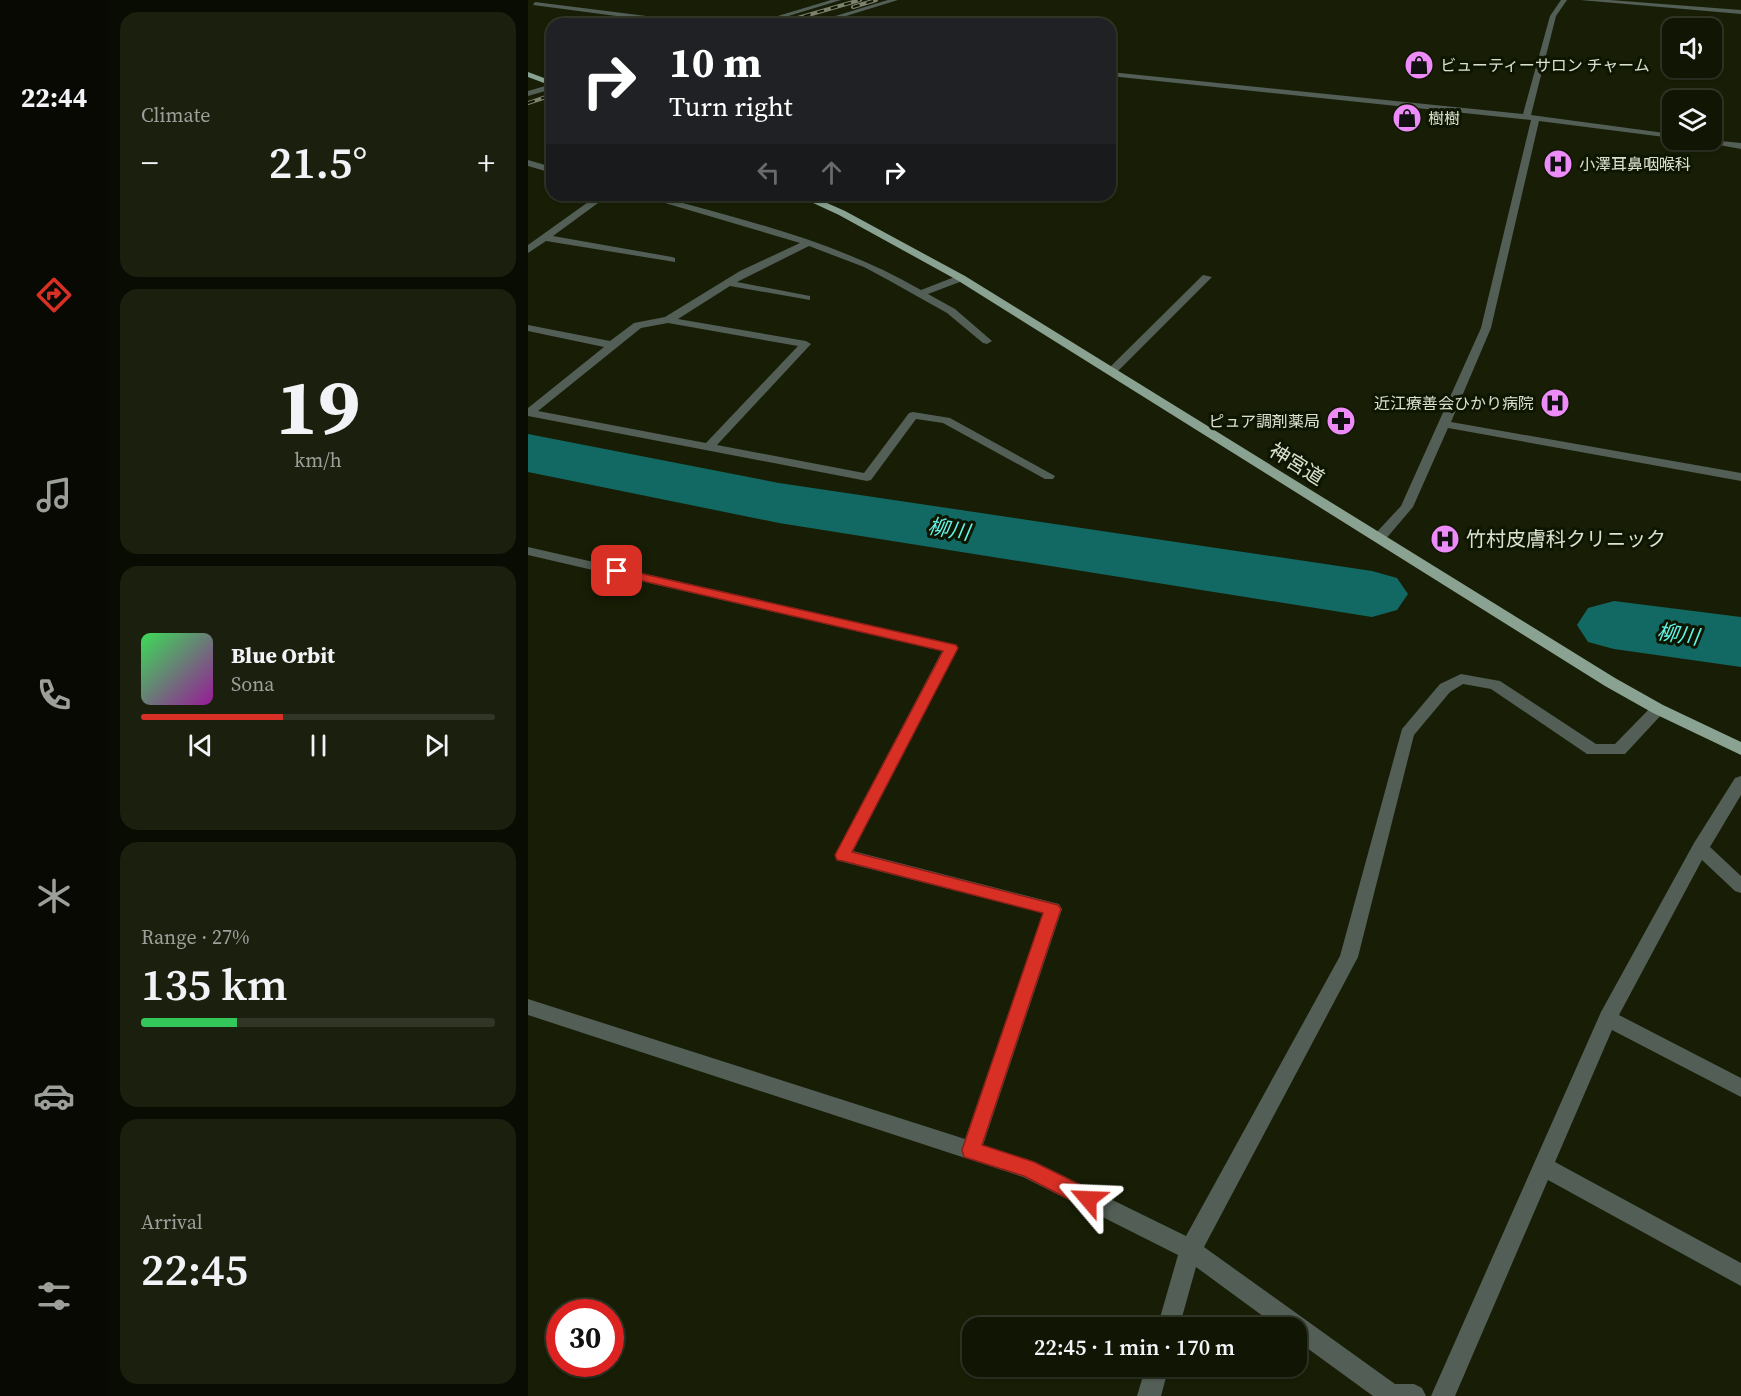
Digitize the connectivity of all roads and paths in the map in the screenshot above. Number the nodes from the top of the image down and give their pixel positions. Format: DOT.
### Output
graph roads {
  1 [pos="545,0"];
  2 [pos="838,0"];
  3 [pos="894,0"];
  4 [pos="1564,0"];
  5 [pos="1583,0"];
  6 [pos="531,5"];
  7 [pos="1741,12"];
  8 [pos="643,18"];
  9 [pos="775,18"];
  10 [pos="832,18"];
  11 [pos="528,74"];
  12 [pos="1116,75"];
  13 [pos="546,82"];
  14 [pos="546,87"];
  15 [pos="528,94"];
  16 [pos="1530,118"];
  17 [pos="1662,135"];
  18 [pos="1722,143"];
  19 [pos="1741,146"];
  20 [pos="528,163"];
  21 [pos="546,168"];
  22 [pos="596,201"];
  23 [pos="663,201"];
  24 [pos="815,201"];
  25 [pos="545,238"];
  26 [pos="807,243"];
  27 [pos="528,250"];
  28 [pos="672,260"];
  29 [pos="1207,277"];
  30 [pos="961,278"];
  31 [pos="729,283"];
  32 [pos="920,294"];
  33 [pos="806,298"];
  34 [pos="668,320"];
  35 [pos="528,328"];
  36 [pos="987,341"];
  37 [pos="612,345"];
  38 [pos="1112,371"];
  39 [pos="1444,424"];
  40 [pos="710,447"];
  41 [pos="1049,477"];
  42 [pos="1741,477"];
  43 [pos="1380,538"];
  44 [pos="528,551"];
  45 [pos="1658,709"];
  46 [pos="1741,749"];
  47 [pos="1741,782"];
  48 [pos="1700,848"];
  49 [pos="1741,886"];
  50 [pos="528,1007"];
  51 [pos="1608,1018"];
  52 [pos="1741,1088"];
  53 [pos="971,1150"];
  54 [pos="1542,1166"];
  55 [pos="1190,1250"];
  56 [pos="1741,1275"];
  57 [pos="1171,1317"];
  58 [pos="1155,1377"];
  59 [pos="1149,1396"];
  60 [pos="1414,1396"];
  61 [pos="1443,1396"];
  1 -- 6 [label="street"];
  2 -- 9 [label="street"];
  3 -- 10 [label="street"];
  4 -- 16 [label="street"];
  5 -- 7 [label="street"];
  6 -- 8 [label="street"];
  11 -- 13 [label="main road"];
  12 -- 16 [label="street"];
  14 -- 15 [label="street"];
  16 -- 17 [label="street"];
  16 -- 39 [label="street"];
  18 -- 19 [label="street"];
  20 -- 21 [label="street"];
  22 -- 25 [label="street"];
  23 -- 26 [label="street"];
  24 -- 30 [label="main road, 神宮道"];
  25 -- 27 [label="street"];
  25 -- 28 [label="street"];
  26 -- 31 [label="street"];
  26 -- 32 [label="street"];
  29 -- 38 [label="street"];
  30 -- 32 [label="street"];
  30 -- 38 [label="main road, 神宮道"];
  31 -- 33 [label="street"];
  31 -- 34 [label="street"];
  32 -- 36 [label="street"];
  34 -- 37 [label="street"];
  34 -- 40 [label="street"];
  35 -- 37 [label="street"];
  37 -- 40 [label="street"];
  38 -- 43 [label="main road, 神宮道"];
  39 -- 42 [label="street"];
  39 -- 43 [label="street"];
  40 -- 41 [label="street"];
  43 -- 45 [label="main road, 神宮道"];
  44 -- 53 [label="street"];
  45 -- 46 [label="main road, 神宮道"];
  45 -- 55 [label="street"];
  47 -- 48 [label="street"];
  48 -- 49 [label="street"];
  48 -- 51 [label="street"];
  50 -- 53 [label="street"];
  51 -- 52 [label="street"];
  51 -- 54 [label="street"];
  53 -- 55 [label="street"];
  54 -- 56 [label="street"];
  54 -- 61 [label="street"];
  55 -- 57 [label="street"];
  55 -- 60 [label="street"];
  58 -- 59 [label="street"];
}
